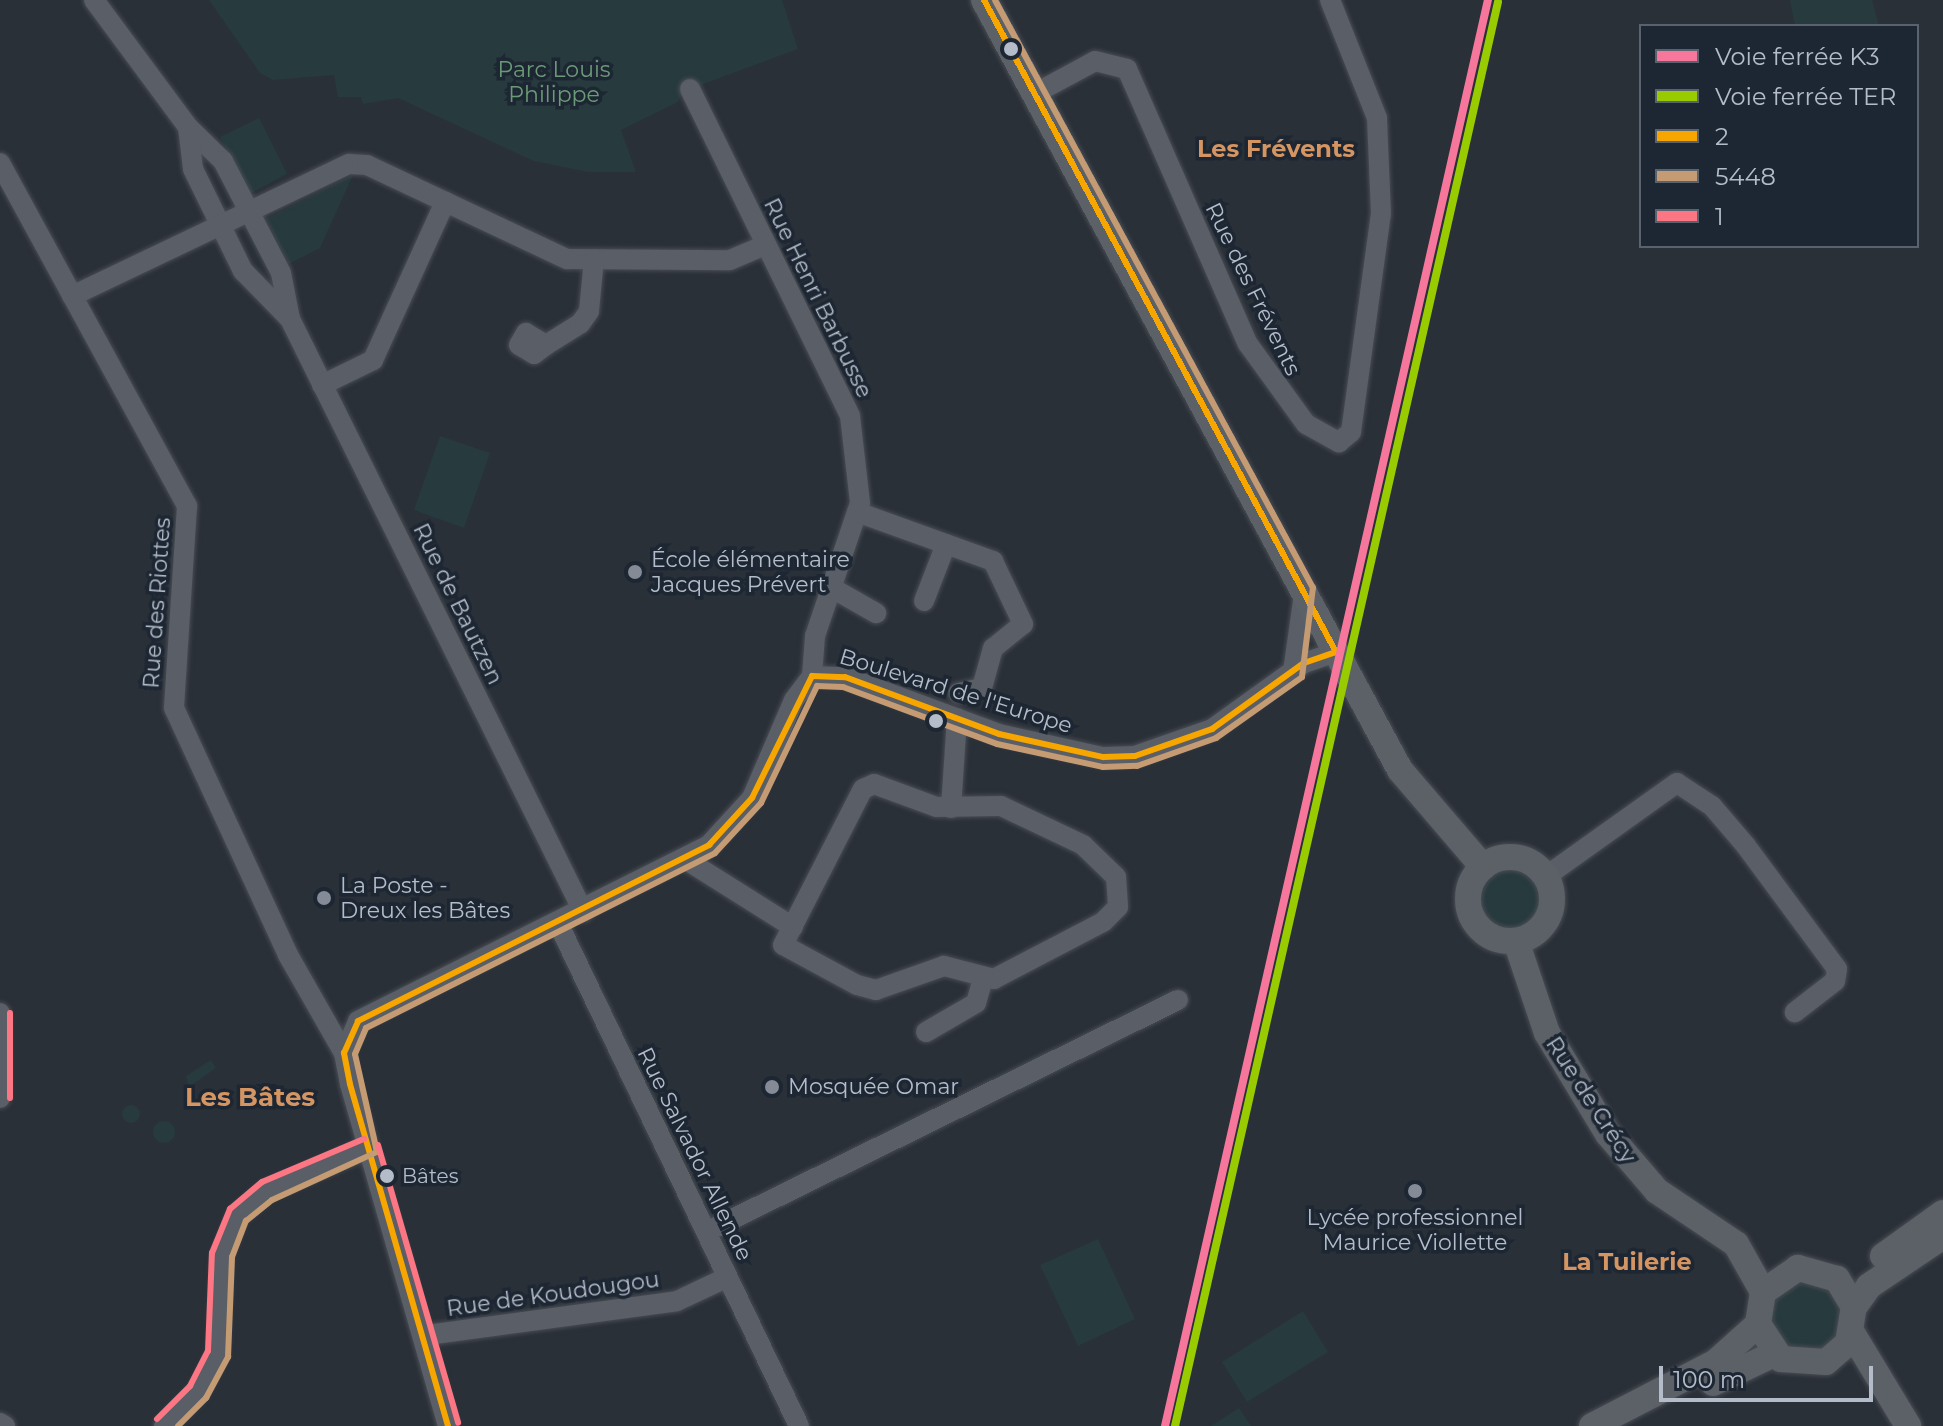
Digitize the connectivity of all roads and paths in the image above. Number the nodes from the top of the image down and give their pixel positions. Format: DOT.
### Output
graph roads {
  1 [pos="94,0"];
  2 [pos="984,0"];
  3 [pos="1330,0"];
  4 [pos="690,89"];
  5 [pos="1034,94"];
  6 [pos="188,127"];
  7 [pos="0,163"];
  8 [pos="445,202"];
  9 [pos="249,212"];
  10 [pos="221,225"];
  11 [pos="765,245"];
  12 [pos="594,259"];
  13 [pos="72,296"];
  14 [pos="290,319"];
  15 [pos="546,345"];
  16 [pos="322,385"];
  17 [pos="857,512"];
  18 [pos="946,544"];
  19 [pos="832,588"];
  20 [pos="1304,592"];
  21 [pos="924,601"];
  22 [pos="876,613"];
  23 [pos="1321,623"];
  24 [pos="1336,652"];
  25 [pos="1298,668"];
  26 [pos="812,676"];
  27 [pos="959,693"];
  28 [pos="957,718"];
  29 [pos="951,808"];
  30 [pos="688,861"];
  31 [pos="1483,867"];
  32 [pos="1545,877"];
  33 [pos="583,911"];
  34 [pos="558,923"];
  35 [pos="793,927"];
  36 [pos="1516,941"];
  37 [pos="983,978"];
  38 [pos="1178,1000"];
  39 [pos="1795,1012"];
  40 [pos="0,1013"];
  41 [pos="926,1032"];
  42 [pos="344,1053"];
  43 [pos="0,1098"];
  44 [pos="368,1148"];
  45 [pos="1943,1213"];
  46 [pos="706,1232"];
  47 [pos="1943,1236"];
  48 [pos="1748,1257"];
  49 [pos="1785,1272"];
  50 [pos="728,1277"];
  51 [pos="1837,1279"];
  52 [pos="1763,1292"];
  53 [pos="1854,1307"];
  54 [pos="1758,1324"];
  55 [pos="1852,1333"];
  56 [pos="427,1335"];
  57 [pos="1774,1354"];
  58 [pos="1834,1357"];
  59 [pos="1874,1369"];
  60 [pos="790,1406"];
  61 [pos="164,1426"];
  62 [pos="448,1426"];
  63 [pos="783,1426"];
  64 [pos="799,1426"];
  65 [pos="1592,1426"];
  66 [pos="1632,1426"];
  67 [pos="1908,1426"];
  1 -- 6 [label="street"];
  2 -- 5 [label="main road"];
  3 -- 5 [label="street, Rue des Frévents"];
  4 -- 11 [label="street, Rue Henri Barbusse"];
  5 -- 20 [label="main road"];
  6 -- 9 [label="street, Rue de Bautzen"];
  6 -- 10 [label="street, Rue de Bautzen"];
  7 -- 13 [label="street, Rue des Riottes"];
  8 -- 9 [label="street"];
  8 -- 12 [label="street"];
  8 -- 16 [label="street"];
  9 -- 10 [label="street"];
  9 -- 14 [label="street, Rue de Bautzen"];
  10 -- 13 [label="street"];
  10 -- 14 [label="street, Rue de Bautzen"];
  11 -- 12 [label="street"];
  11 -- 17 [label="street, Rue Henri Barbusse"];
  12 -- 15 [label="street"];
  13 -- 42 [label="street, Rue des Riottes"];
  14 -- 16 [label="street, Rue de Bautzen"];
  16 -- 33 [label="street, Rue de Bautzen"];
  17 -- 18 [label="street"];
  17 -- 19 [label="street, Rue Henri Barbusse"];
  18 -- 21 [label="street"];
  18 -- 27 [label="street"];
  19 -- 22 [label="street"];
  19 -- 26 [label="street, Rue Henri Barbusse"];
  20 -- 23 [label="main road"];
  20 -- 25 [label="street"];
  23 -- 24 [label="main road"];
  23 -- 25 [label="street"];
  24 -- 25 [label="street, Boulevard de l'Europe"];
  24 -- 31 [label="main road"];
  25 -- 28 [label="street, Boulevard de l'Europe"];
  26 -- 28 [label="street, Boulevard de l'Europe"];
  26 -- 30 [label="street, Boulevard de l'Europe"];
  28 -- 29 [label="street"];
  29 -- 35 [label="street"];
  29 -- 37 [label="street"];
  30 -- 33 [label="street, Boulevard de l'Europe"];
  30 -- 35 [label="street"];
  31 -- 32 [label="main road"];
  31 -- 36 [label="main road"];
  32 -- 36 [label="main road"];
  32 -- 39 [label="street"];
  33 -- 34 [label="street, Boulevard de l'Europe"];
  34 -- 42 [label="street, Boulevard de l'Europe"];
  34 -- 46 [label="street, Rue Salvador Allende"];
  35 -- 37 [label="street"];
  36 -- 48 [label="main road, Rue de Crécy"];
  37 -- 41 [label="street"];
  38 -- 46 [label="street"];
  40 -- 43 [label="street"];
  42 -- 44 [label="street"];
  44 -- 56 [label="street"];
  44 -- 61 [label="street"];
  45 -- 51 [label="main road"];
  46 -- 50 [label="street, Rue Salvador Allende"];
  47 -- 53 [label="main road"];
  48 -- 49 [label="main road, Rue de Crécy"];
  48 -- 52 [label="main road"];
  49 -- 51 [label="main road"];
  49 -- 52 [label="main road"];
  50 -- 56 [label="street, Rue de Koudougou"];
  50 -- 60 [label="street, Rue Salvador Allende"];
  51 -- 53 [label="main road"];
  52 -- 54 [label="main road"];
  53 -- 55 [label="main road"];
  54 -- 57 [label="main road"];
  54 -- 65 [label="main road"];
  55 -- 58 [label="main road"];
  55 -- 59 [label="main road"];
  56 -- 62 [label="street"];
  57 -- 58 [label="main road"];
  57 -- 66 [label="main road"];
  58 -- 59 [label="main road"];
  59 -- 67 [label="main road"];
  60 -- 63 [label="street"];
  60 -- 64 [label="street, Rue Salvador Allende"];
}
